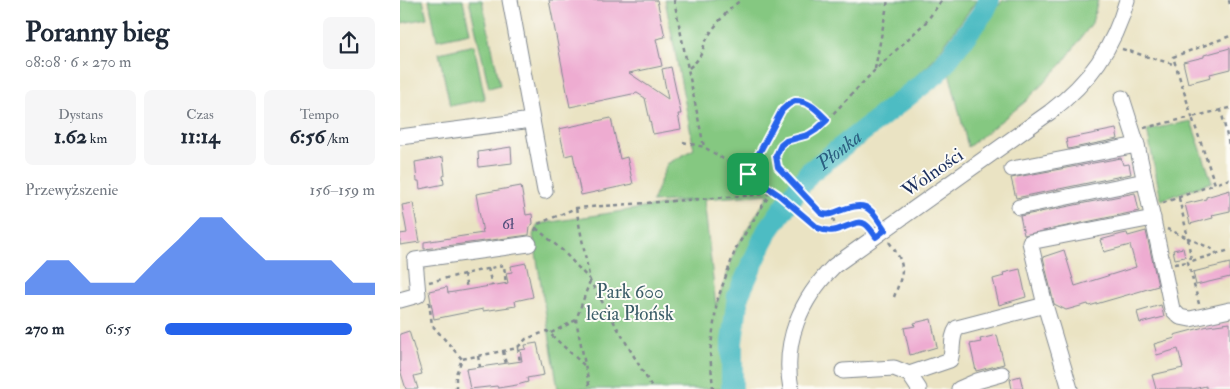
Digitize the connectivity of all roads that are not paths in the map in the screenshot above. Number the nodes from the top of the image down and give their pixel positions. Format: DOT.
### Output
graph roads {
  1 [pos="510,0"];
  2 [pos="1127,0"];
  3 [pos="1122,98"];
  4 [pos="532,120"];
  5 [pos="400,137"];
  6 [pos="1137,145"];
  7 [pos="1012,169"];
  8 [pos="1145,181"];
  9 [pos="545,191"];
  10 [pos="1019,207"];
  11 [pos="1156,211"];
  12 [pos="529,244"];
  13 [pos="400,300"];
  14 [pos="1045,305"];
  15 [pos="1230,310"];
  16 [pos="843,371"];
  17 [pos="909,374"];
  18 [pos="1002,374"];
  19 [pos="791,389"];
  20 [pos="919,389"];
  21 [pos="960,389"];
  22 [pos="1070,389"];
  1 -- 4 [label="street"];
  2 -- 19 [label="street, Wolności"];
  3 -- 6 [label="street"];
  4 -- 5 [label="street"];
  4 -- 9 [label="street"];
  6 -- 7 [label="street"];
  6 -- 8 [label="street"];
  8 -- 10 [label="street"];
  8 -- 11 [label="street"];
  11 -- 14 [label="street"];
  11 -- 15 [label="street"];
  12 -- 13 [label="street"];
  14 -- 17 [label="street"];
  14 -- 22 [label="street"];
  16 -- 17 [label="street"];
  17 -- 20 [label="street"];
  18 -- 21 [label="street"];
}
